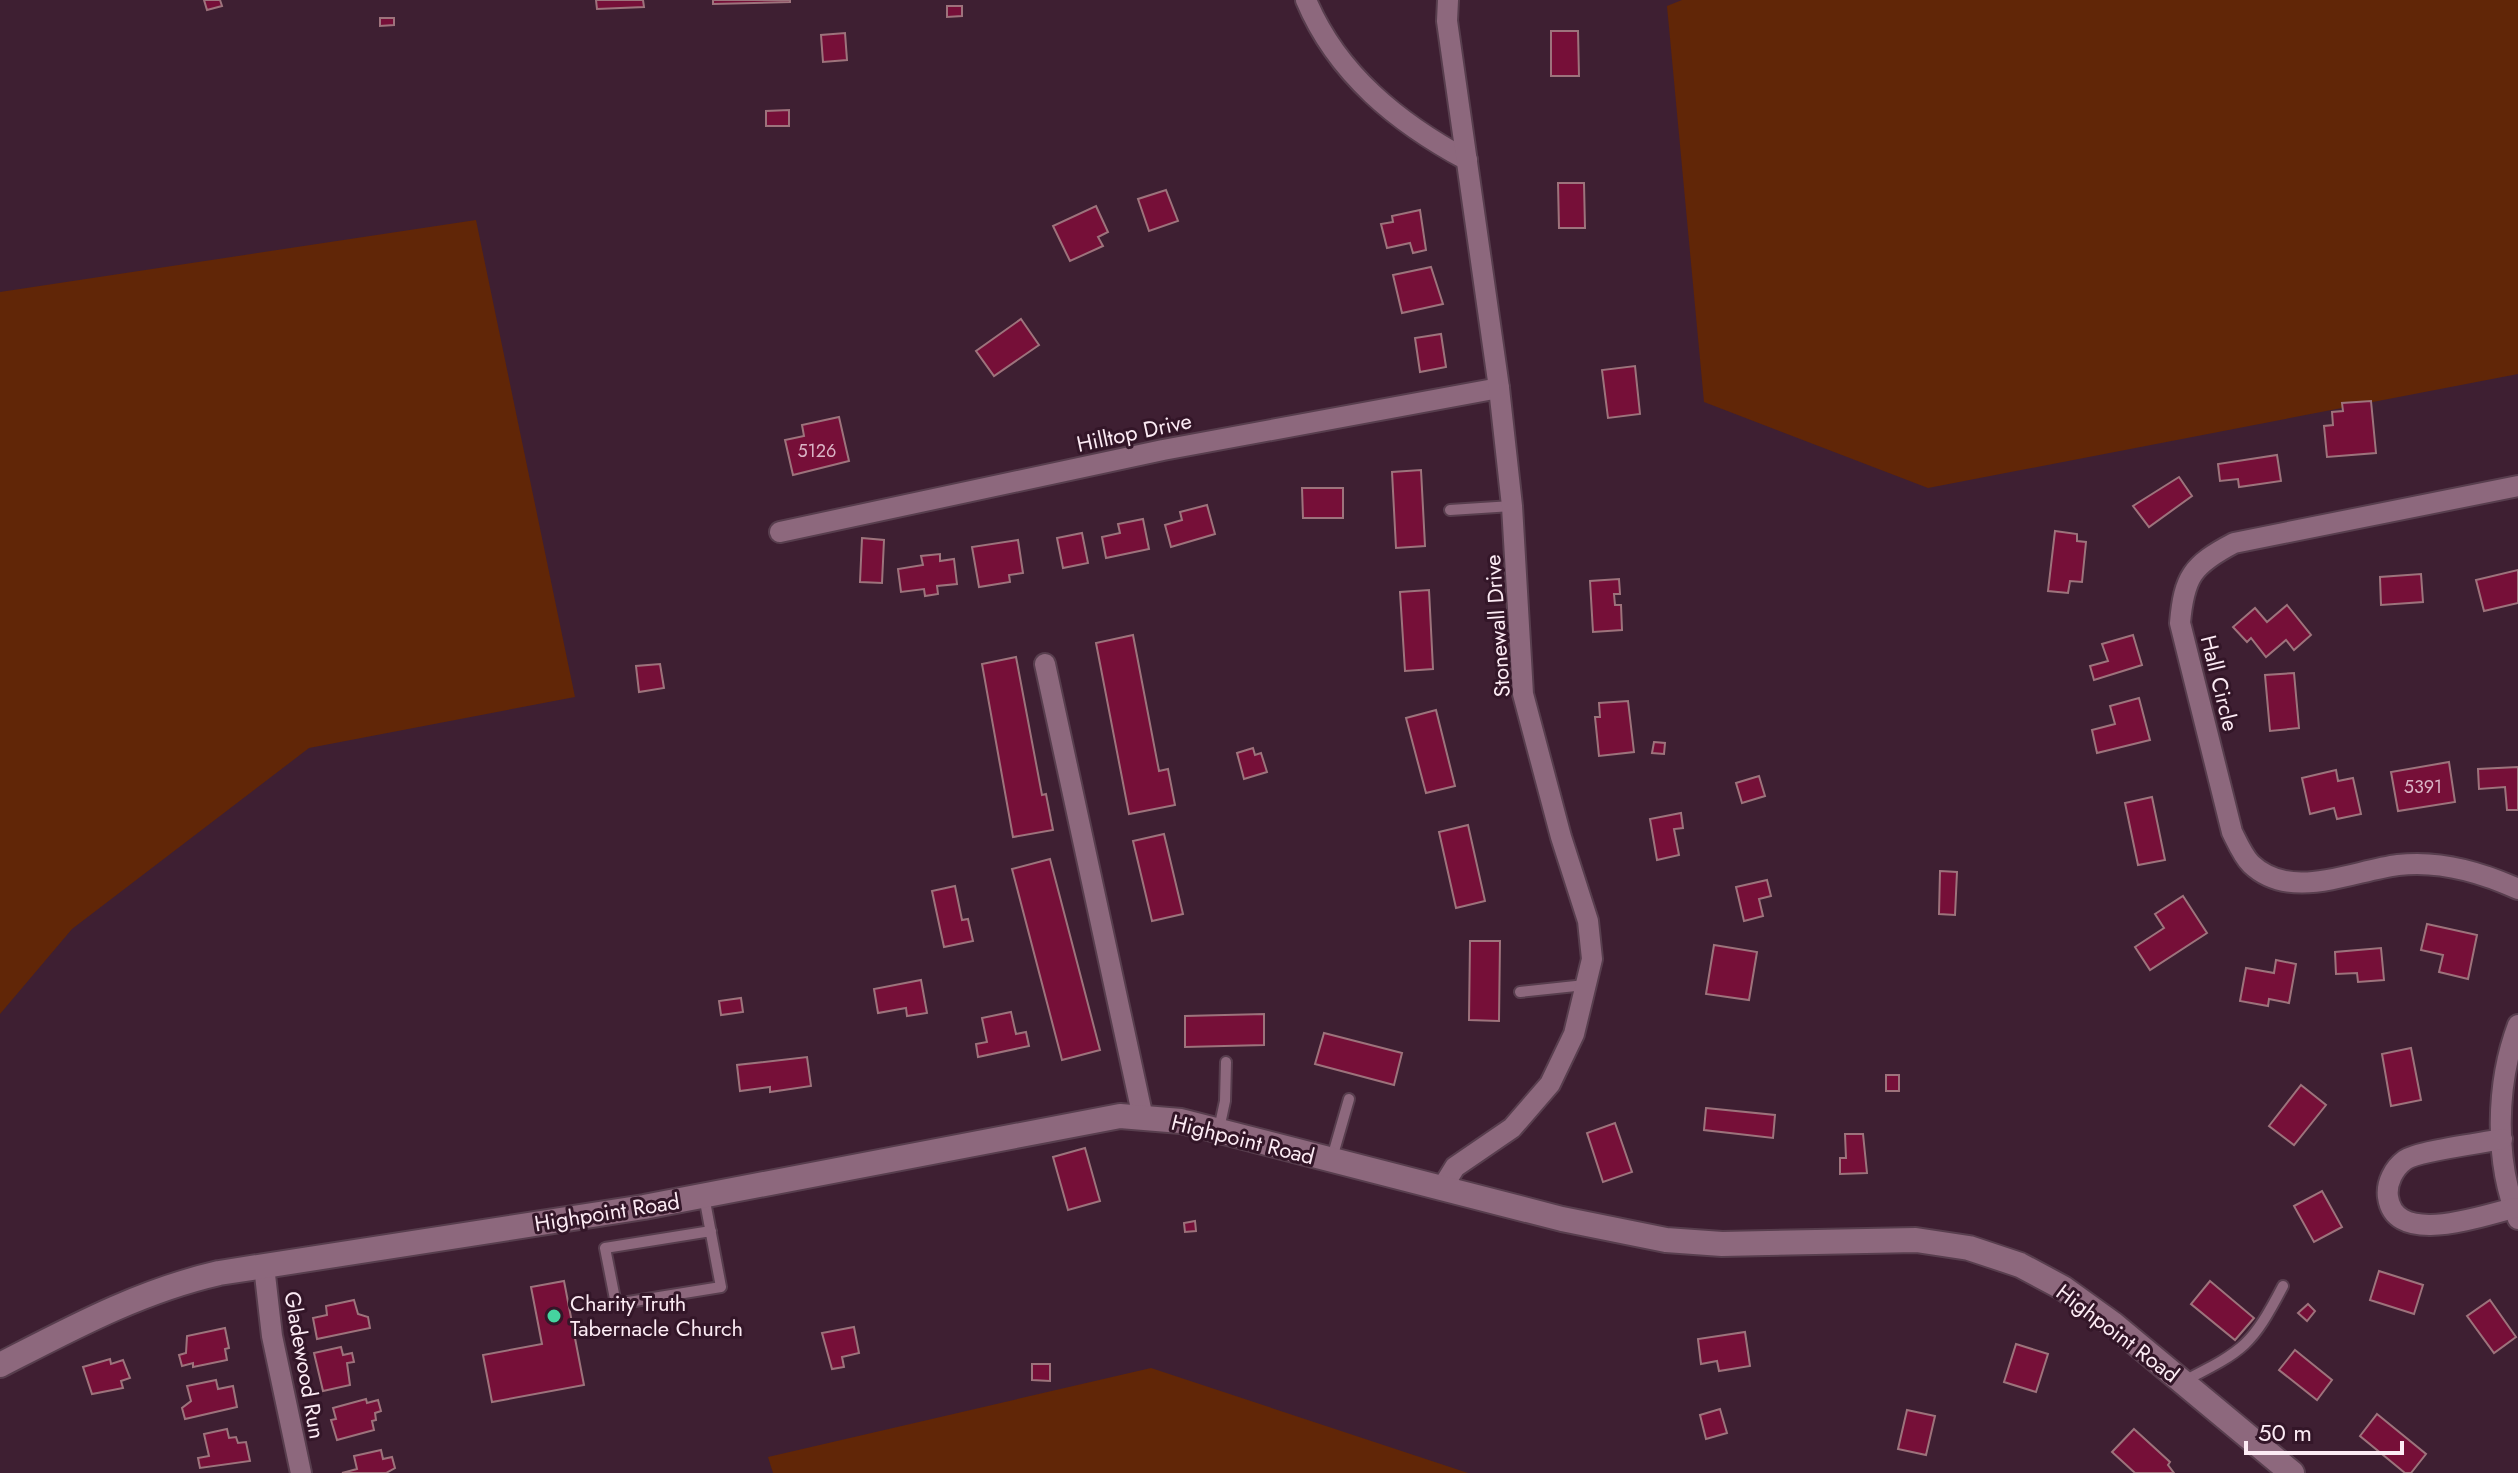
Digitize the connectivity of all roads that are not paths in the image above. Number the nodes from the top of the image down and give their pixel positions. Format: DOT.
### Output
graph roads {
  1 [pos="1306,0"];
  2 [pos="1448,0"];
  3 [pos="1467,160"];
  4 [pos="1499,388"];
  5 [pos="2518,486"];
  6 [pos="1512,506"];
  7 [pos="1450,510"];
  8 [pos="780,532"];
  9 [pos="1045,664"];
  10 [pos="2518,889"];
  11 [pos="1585,985"];
  12 [pos="1520,992"];
  13 [pos="2518,1025"];
  14 [pos="1226,1062"];
  15 [pos="1349,1099"];
  16 [pos="1143,1118"];
  17 [pos="1218,1131"];
  18 [pos="2502,1139"];
  19 [pos="1331,1160"];
  20 [pos="1442,1188"];
  21 [pos="704,1196"];
  22 [pos="2516,1214"];
  23 [pos="711,1231"];
  24 [pos="264,1266"];
  25 [pos="2283,1286"];
  26 [pos="0,1365"];
  27 [pos="2182,1382"];
  28 [pos="301,1473"];
  29 [pos="2292,1473"];
  1 -- 3 [label="street"];
  2 -- 3 [label="street, Stonewall Drive"];
  3 -- 4 [label="street, Stonewall Drive"];
  4 -- 6 [label="street, Stonewall Drive"];
  4 -- 8 [label="street, Hilltop Drive"];
  5 -- 10 [label="street, Hall Circle"];
  6 -- 7 [label="lane"];
  6 -- 11 [label="street, Stonewall Drive"];
  9 -- 16 [label="street"];
  11 -- 12 [label="lane"];
  11 -- 20 [label="street, Stonewall Drive"];
  13 -- 18 [label="street"];
  14 -- 17 [label="lane"];
  15 -- 19 [label="lane"];
  16 -- 17 [label="street, Highpoint Road"];
  16 -- 21 [label="street, Highpoint Road"];
  17 -- 19 [label="street, Highpoint Road"];
  18 -- 22 [label="street"];
  18 -- 22 [label="street"];
  19 -- 20 [label="street, Highpoint Road"];
  20 -- 27 [label="street, Highpoint Road"];
  21 -- 23 [label="lane"];
  21 -- 24 [label="street, Highpoint Road"];
  23 -- 23 [label="lane"];
  24 -- 26 [label="street, Highpoint Road"];
  24 -- 28 [label="street, Gladewood Run"];
  25 -- 27 [label="lane"];
  27 -- 29 [label="street, Highpoint Road"];
}
